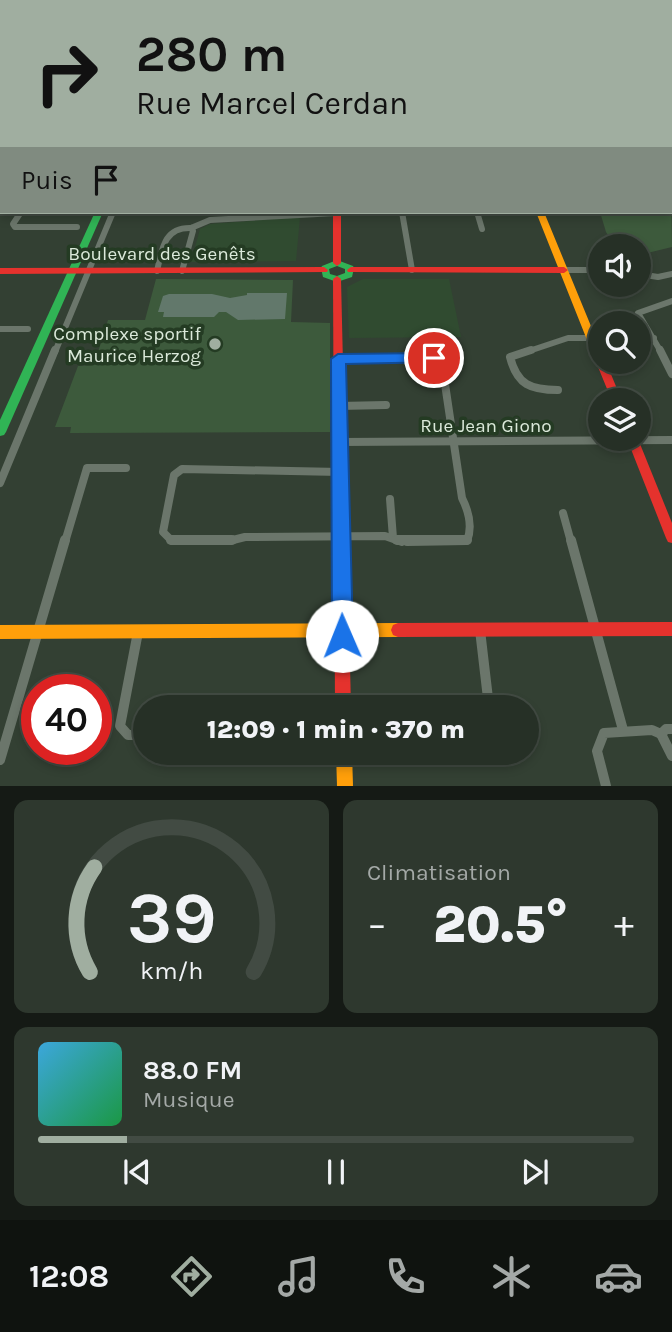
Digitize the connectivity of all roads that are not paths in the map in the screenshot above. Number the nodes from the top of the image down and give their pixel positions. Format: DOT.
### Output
graph roads {
  1 [pos="531,0"];
  2 [pos="547,0"];
  3 [pos="20,214"];
  4 [pos="98,214"];
  5 [pos="112,214"];
  6 [pos="305,214"];
  7 [pos="337,214"];
  8 [pos="402,214"];
  9 [pos="478,214"];
  10 [pos="541,214"];
  11 [pos="77,227"];
  12 [pos="191,228"];
  13 [pos="482,229"];
  14 [pos="337,263"];
  15 [pos="324,270"];
  16 [pos="351,270"];
  17 [pos="564,270"];
  18 [pos="588,270"];
  19 [pos="0,271"];
  20 [pos="72,271"];
  21 [pos="88,271"];
  22 [pos="157,271"];
  23 [pos="183,271"];
  24 [pos="412,271"];
  25 [pos="672,274"];
  26 [pos="651,276"];
  27 [pos="337,279"];
  28 [pos="672,301"];
  29 [pos="588,321"];
  30 [pos="0,329"];
  31 [pos="28,329"];
  32 [pos="588,338"];
  33 [pos="654,338"];
  34 [pos="338,359"];
  35 [pos="672,374"];
  36 [pos="558,390"];
  37 [pos="386,405"];
  38 [pos="339,406"];
  39 [pos="0,432"];
  40 [pos="588,440"];
  41 [pos="651,440"];
  42 [pos="672,440"];
  43 [pos="453,441"];
  44 [pos="340,442"];
  45 [pos="636,451"];
  46 [pos="126,468"];
  47 [pos="340,472"];
  48 [pos="0,483"];
  49 [pos="390,499"];
  50 [pos="563,513"];
  51 [pos="341,536"];
  52 [pos="393,538"];
  53 [pos="672,538"];
  54 [pos="672,629"];
  55 [pos="480,630"];
  56 [pos="596,630"];
  57 [pos="138,631"];
  58 [pos="342,631"];
  59 [pos="0,632"];
  60 [pos="39,632"];
  61 [pos="344,695"];
  62 [pos="488,695"];
  63 [pos="672,729"];
  64 [pos="623,730"];
  65 [pos="661,734"];
  66 [pos="133,735"];
  67 [pos="672,756"];
  68 [pos="0,760"];
  69 [pos="344,765"];
  70 [pos="345,786"];
  71 [pos="606,786"];
  1 -- 2 [label="street"];
  3 -- 11 [label="street"];
  4 -- 20 [label="street"];
  5 -- 21 [label="street"];
  6 -- 12 [label="street"];
  7 -- 14 [label="street"];
  8 -- 24 [label="street"];
  9 -- 13 [label="street"];
  10 -- 17 [label="street"];
  12 -- 22 [label="street"];
  12 -- 23 [label="street"];
  14 -- 15 [label="street"];
  14 -- 16 [label="street"];
  15 -- 23 [label="street, Boulevard des Genêts"];
  15 -- 27 [label="street"];
  16 -- 24 [label="street"];
  16 -- 27 [label="street"];
  17 -- 18 [label="street"];
  17 -- 24 [label="street"];
  17 -- 29 [label="street"];
  19 -- 20 [label="street, Boulevard des Genêts"];
  20 -- 21 [label="street, Boulevard des Genêts"];
  20 -- 39 [label="street"];
  21 -- 22 [label="street, Boulevard des Genêts"];
  21 -- 48 [label="street"];
  22 -- 23 [label="street, Boulevard des Genêts"];
  25 -- 26 [label="street"];
  27 -- 34 [label="street"];
  28 -- 33 [label="street"];
  30 -- 31 [label="street"];
  32 -- 36 [label="street"];
  33 -- 35 [label="street"];
  34 -- 38 [label="street"];
  34 -- 43 [label="street"];
  37 -- 38 [label="street"];
  38 -- 44 [label="street"];
  40 -- 43 [label="street, Rue Jean Giono"];
  41 -- 42 [label="street, Rue Jean Giono"];
  43 -- 44 [label="street, Rue Jean Giono"];
  43 -- 52 [label="street"];
  44 -- 47 [label="street"];
  45 -- 53 [label="street"];
  46 -- 60 [label="street"];
  47 -- 51 [label="street"];
  47 -- 51 [label="street"];
  49 -- 52 [label="street"];
  50 -- 56 [label="street"];
  51 -- 52 [label="street"];
  51 -- 58 [label="street"];
  54 -- 56 [label="street"];
  55 -- 56 [label="street"];
  55 -- 58 [label="street"];
  55 -- 62 [label="street"];
  56 -- 64 [label="street"];
  57 -- 58 [label="street"];
  57 -- 60 [label="street"];
  57 -- 66 [label="street"];
  58 -- 61 [label="street"];
  59 -- 60 [label="street"];
  60 -- 68 [label="street"];
  63 -- 65 [label="street"];
  64 -- 65 [label="street"];
  64 -- 71 [label="street"];
  65 -- 67 [label="street"];
  69 -- 70 [label="street"];
}
